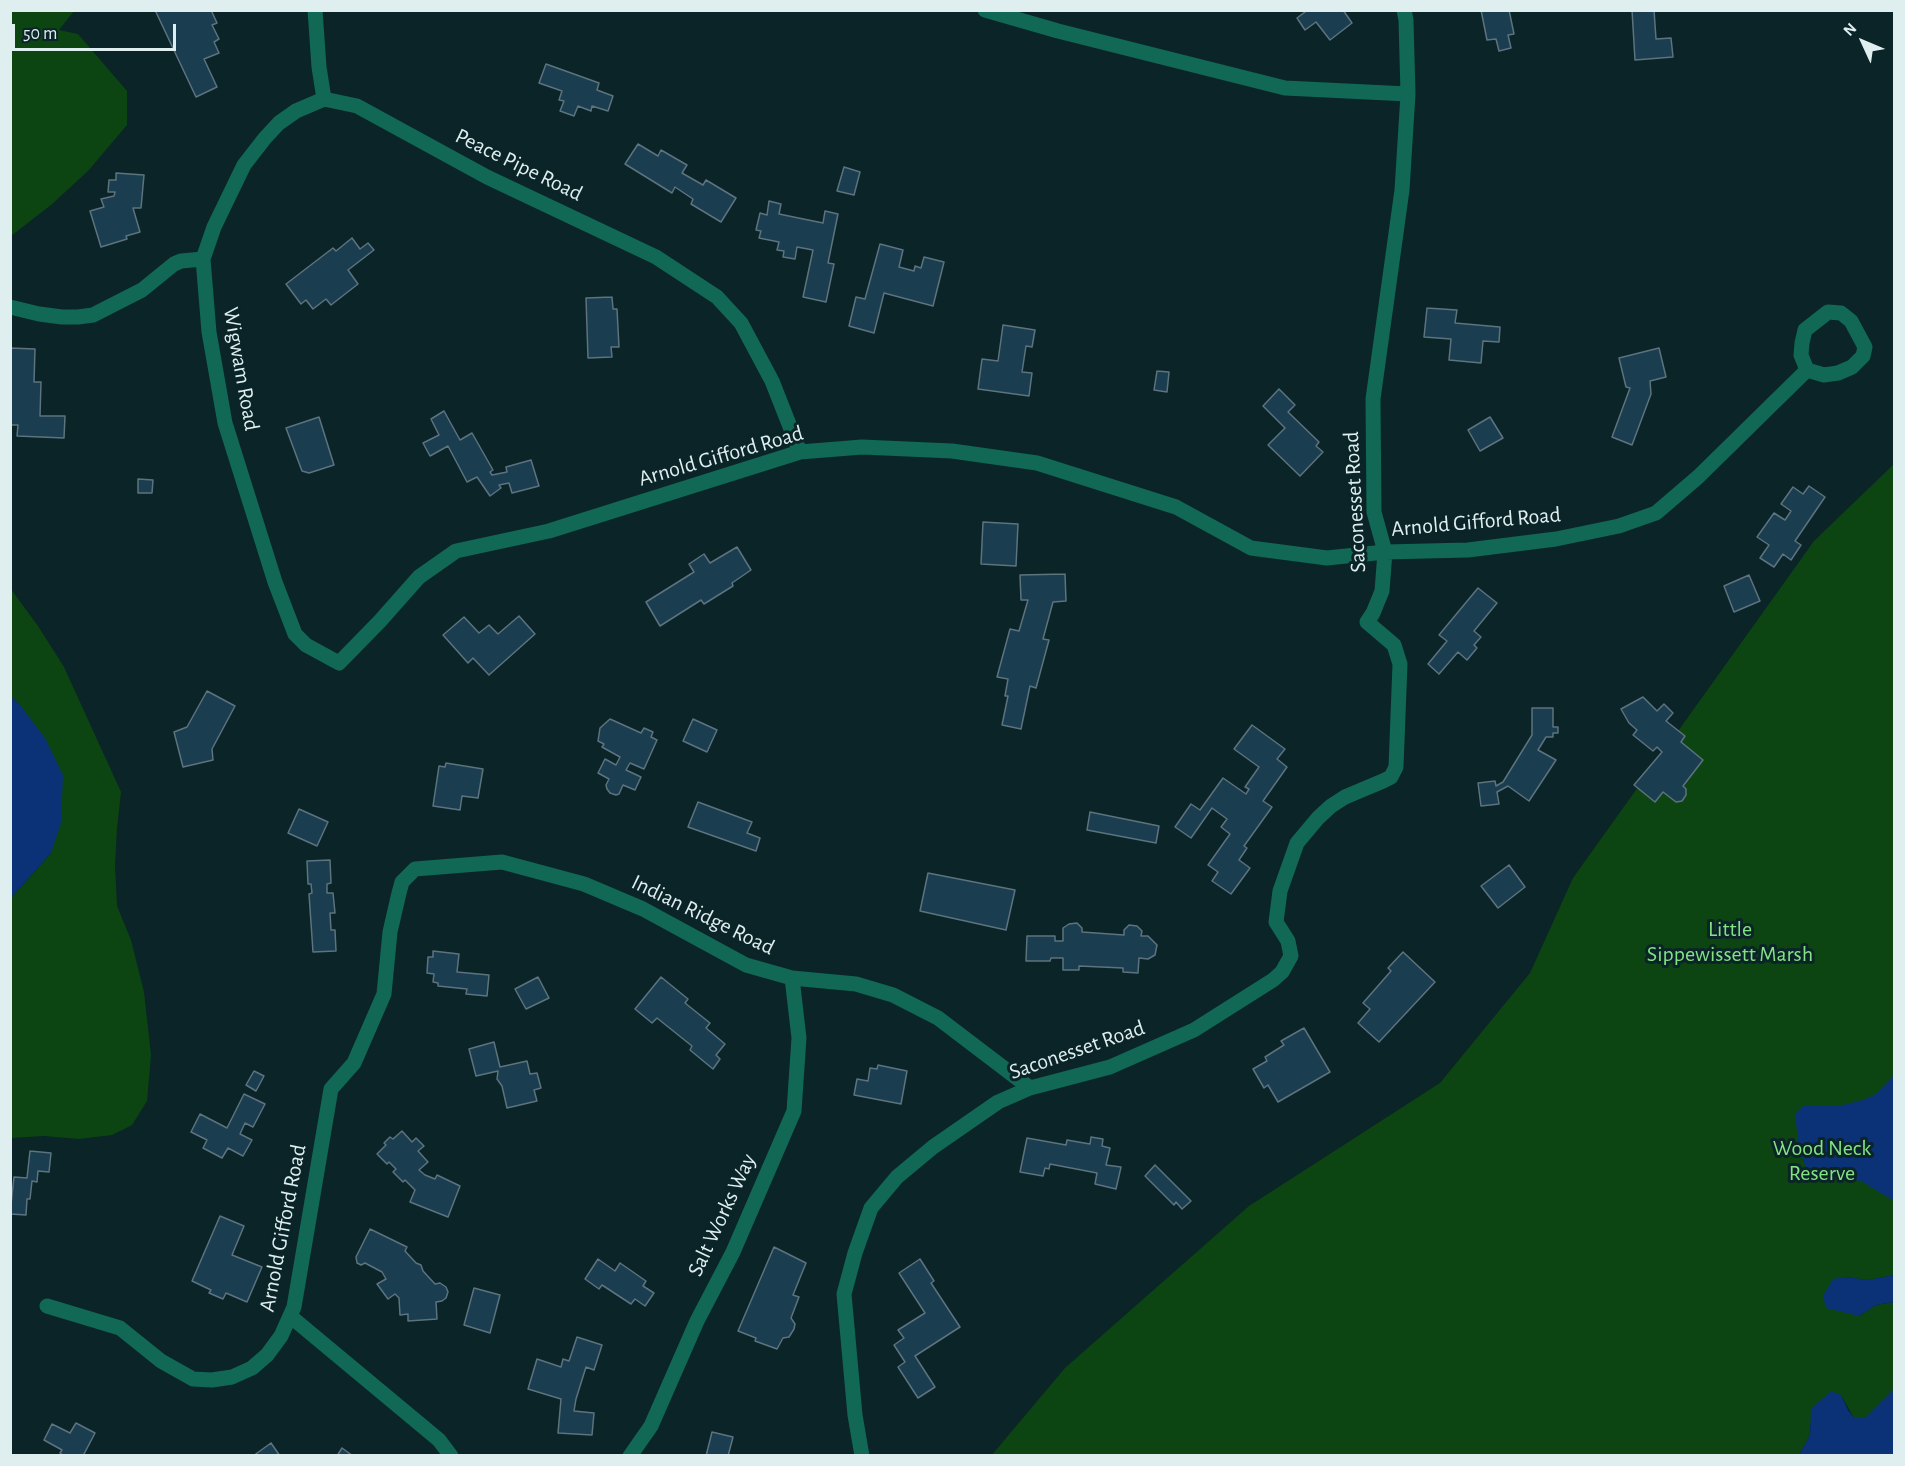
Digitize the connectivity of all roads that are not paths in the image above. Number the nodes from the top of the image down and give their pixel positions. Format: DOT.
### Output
graph roads {
  1 [pos="315,10"];
  2 [pos="985,10"];
  3 [pos="1404,10"];
  4 [pos="1408,94"];
  5 [pos="324,99"];
  6 [pos="203,259"];
  7 [pos="10,307"];
  8 [pos="1807,370"];
  9 [pos="800,452"];
  10 [pos="1385,552"];
  11 [pos="339,663"];
  12 [pos="407,877"];
  13 [pos="792,978"];
  14 [pos="1030,1088"];
  15 [pos="47,1306"];
  16 [pos="290,1316"];
  17 [pos="451,1455"];
  18 [pos="630,1455"];
  19 [pos="862,1455"];
  1 -- 5 [label="street"];
  2 -- 4 [label="street"];
  3 -- 4 [label="street, Saconesset Road"];
  4 -- 10 [label="street, Saconesset Road"];
  5 -- 6 [label="street"];
  5 -- 9 [label="street, Peace Pipe Road"];
  6 -- 7 [label="street"];
  6 -- 11 [label="street, Wigwam Road"];
  8 -- 8 [label="street"];
  8 -- 10 [label="street, Arnold Gifford Road"];
  9 -- 10 [label="street, Arnold Gifford Road"];
  9 -- 11 [label="street, Arnold Gifford Road"];
  10 -- 14 [label="street, Saconesset Road"];
  12 -- 13 [label="street, Indian Ridge Road"];
  12 -- 16 [label="street, Arnold Gifford Road"];
  13 -- 14 [label="street, Indian Ridge Road"];
  13 -- 18 [label="street, Salt Works Way"];
  14 -- 19 [label="street, Saconesset Road"];
  15 -- 16 [label="street, Arnold Gifford Road"];
  16 -- 17 [label="street"];
}
